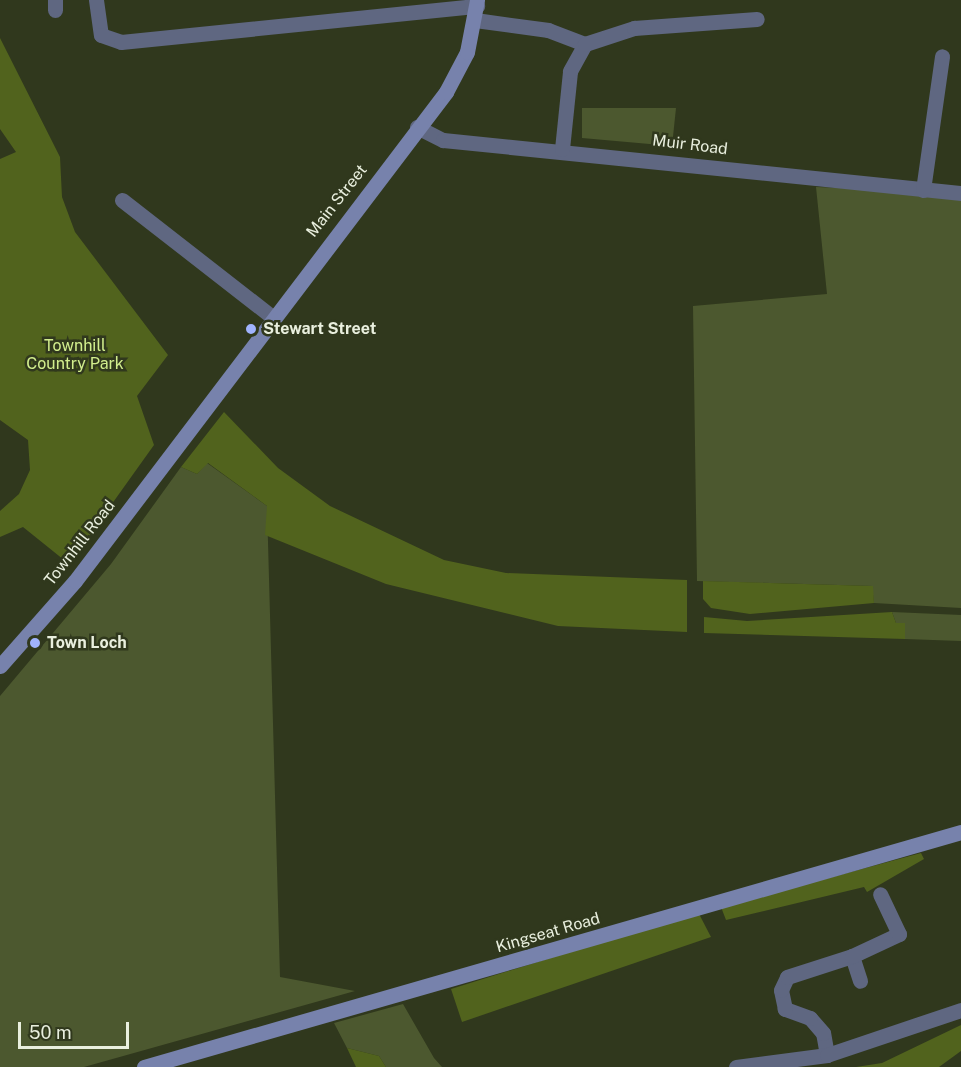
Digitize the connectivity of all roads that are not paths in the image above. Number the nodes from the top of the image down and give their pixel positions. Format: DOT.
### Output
graph roads {
  1 [pos="96,0"];
  2 [pos="476,9"];
  3 [pos="757,19"];
  4 [pos="585,44"];
  5 [pos="942,56"];
  6 [pos="417,127"];
  7 [pos="562,149"];
  8 [pos="923,190"];
  9 [pos="961,193"];
  10 [pos="122,200"];
  11 [pos="271,316"];
  12 [pos="211,395"];
  13 [pos="0,666"];
  14 [pos="961,832"];
  15 [pos="880,894"];
  16 [pos="852,956"];
  17 [pos="860,981"];
  18 [pos="961,1010"];
  19 [pos="827,1055"];
  20 [pos="144,1067"];
  21 [pos="736,1067"];
  1 -- 2 [label="street"];
  2 -- 4 [label="street"];
  2 -- 6 [label="street, Main Street"];
  3 -- 4 [label="street"];
  4 -- 7 [label="street"];
  5 -- 8 [label="street"];
  6 -- 7 [label="street, Muir Road"];
  6 -- 11 [label="street, Main Street"];
  7 -- 8 [label="street, Muir Road"];
  8 -- 9 [label="street, Muir Road"];
  10 -- 11 [label="street"];
  11 -- 12 [label="street, Main Street"];
  12 -- 13 [label="street, Townhill Road"];
  14 -- 20 [label="street, Kingseat Road"];
  15 -- 16 [label="street"];
  16 -- 17 [label="street"];
  16 -- 19 [label="street"];
  18 -- 19 [label="street"];
  19 -- 21 [label="street"];
}
